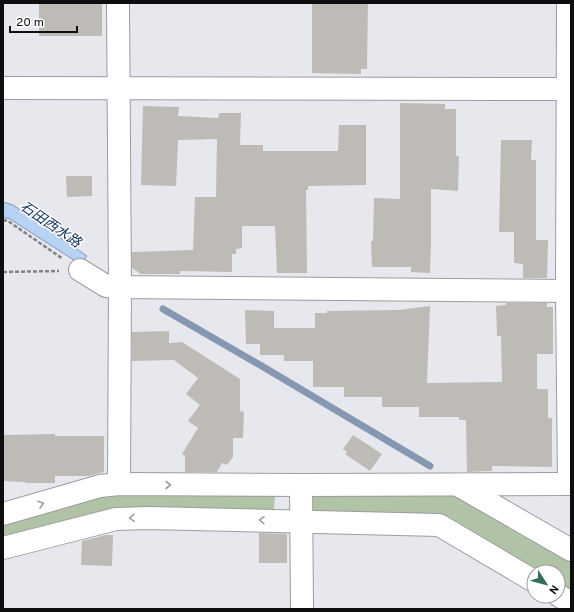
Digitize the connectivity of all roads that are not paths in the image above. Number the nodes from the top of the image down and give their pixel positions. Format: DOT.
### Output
graph roads {
  1 [pos="118,3"];
  2 [pos="568,3"];
  3 [pos="3,88"];
  4 [pos="118,88"];
  5 [pos="569,89"];
  6 [pos="80,270"];
  7 [pos="120,287"];
  8 [pos="569,291"];
  9 [pos="119,484"];
  10 [pos="457,484"];
  11 [pos="570,484"];
  12 [pos="301,485"];
  13 [pos="3,514"];
  14 [pos="301,521"];
  15 [pos="3,548"];
  16 [pos="571,550"];
  17 [pos="526,576"];
  18 [pos="302,609"];
  1 -- 4 [label="street"];
  2 -- 5 [label="street"];
  3 -- 4 [label="street"];
  4 -- 5 [label="street"];
  4 -- 7 [label="street"];
  5 -- 8 [label="street"];
  6 -- 7 [label="street"];
  7 -- 8 [label="street"];
  7 -- 9 [label="street"];
  8 -- 11 [label="street"];
  9 -- 12 [label="street, one-way"];
  13 -- 9 [label="street, one-way"];
  10 -- 11 [label="street"];
  10 -- 12 [label="street"];
  10 -- 16 [label="street"];
  12 -- 14 [label="street"];
  14 -- 15 [label="street, one-way"];
  14 -- 17 [label="street"];
  14 -- 18 [label="street"];
}
